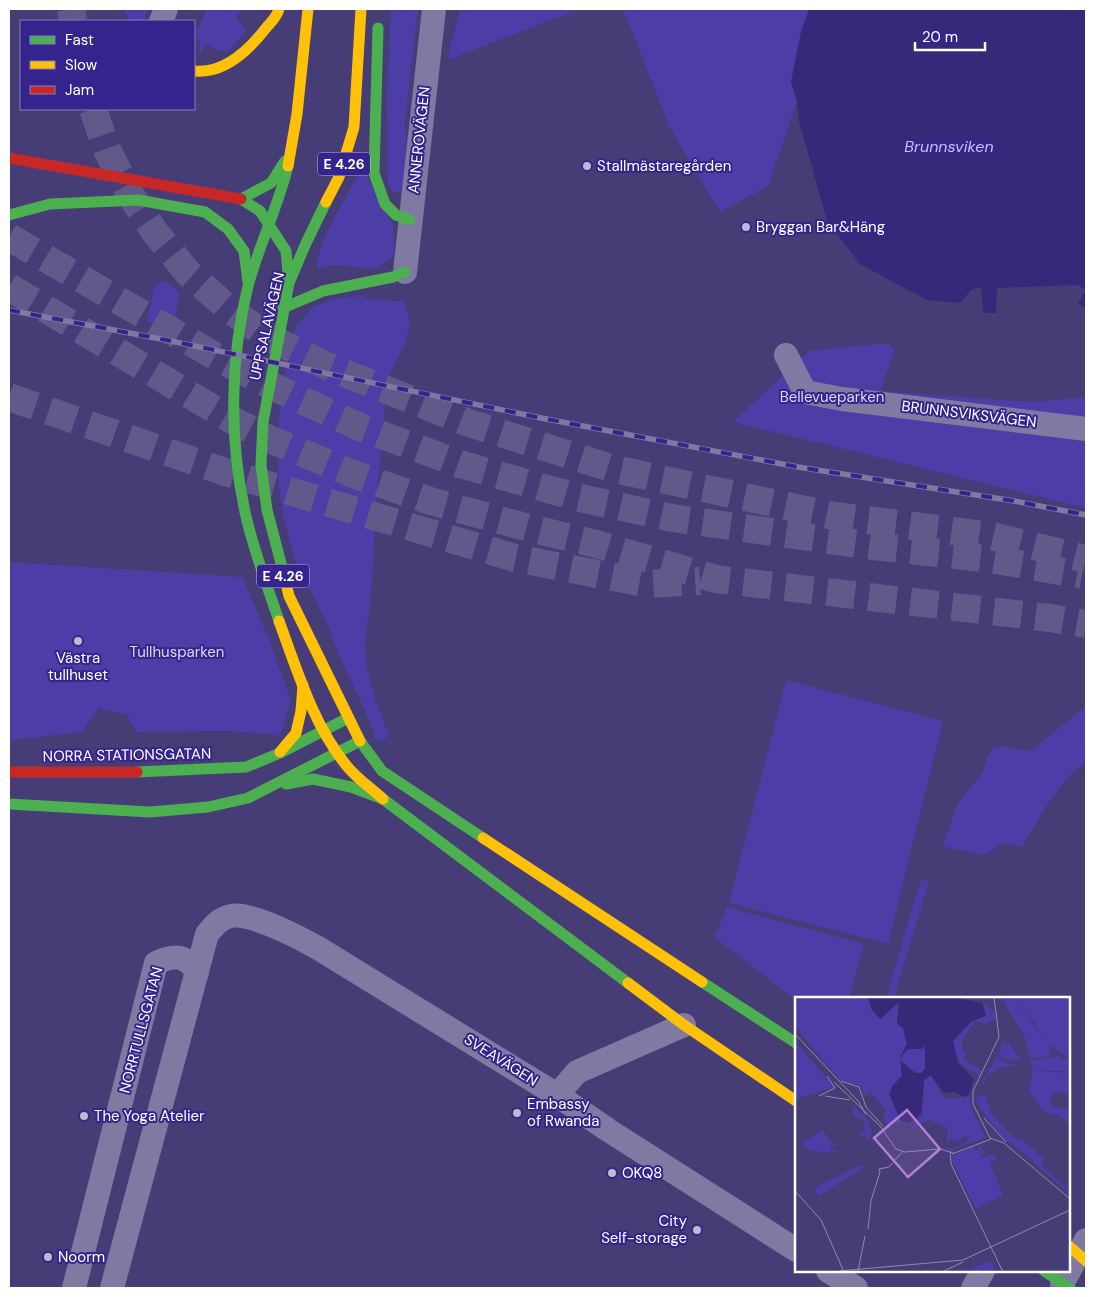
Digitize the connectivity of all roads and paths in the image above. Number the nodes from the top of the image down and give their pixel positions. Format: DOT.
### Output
graph roads {
  1 [pos="280,9"];
  2 [pos="308,9"];
  3 [pos="361,9"];
  4 [pos="434,9"];
  5 [pos="378,13"];
  6 [pos="195,71"];
  7 [pos="289,156"];
  8 [pos="9,158"];
  9 [pos="241,199"];
  10 [pos="9,215"];
  11 [pos="410,220"];
  12 [pos="269,224"];
  13 [pos="405,272"];
  14 [pos="248,283"];
  15 [pos="289,283"];
  16 [pos="283,308"];
  17 [pos="786,355"];
  18 [pos="1086,429"];
  19 [pos="303,685"];
  20 [pos="350,718"];
  21 [pos="324,730"];
  22 [pos="360,742"];
  23 [pos="338,752"];
  24 [pos="280,753"];
  25 [pos="9,772"];
  26 [pos="272,786"];
  27 [pos="383,799"];
  28 [pos="9,804"];
  29 [pos="197,972"];
  30 [pos="684,1025"];
  31 [pos="795,1042"];
  32 [pos="557,1095"];
  33 [pos="795,1100"];
  34 [pos="795,1249"];
  35 [pos="1080,1250"];
  36 [pos="1070,1265"];
  37 [pos="830,1272"];
  38 [pos="982,1272"];
  39 [pos="74,1288"];
  40 [pos="112,1288"];
  41 [pos="856,1288"];
  42 [pos="973,1288"];
  1 -- 6 [label="main road"];
  2 -- 7 [label="main road"];
  3 -- 15 [label="main road, UPPSALAVÄGEN / E 4.26"];
  4 -- 11 [label="street, ANNEROVÄGEN"];
  5 -- 11 [label="main road"];
  7 -- 9 [label="main road"];
  7 -- 12 [label="main road"];
  8 -- 9 [label="main road"];
  9 -- 12 [label="main road"];
  10 -- 14 [label="main road"];
  11 -- 13 [label="street, ANNEROVÄGEN"];
  12 -- 14 [label="main road"];
  12 -- 15 [label="main road"];
  13 -- 16 [label="main road"];
  14 -- 19 [label="main road"];
  15 -- 16 [label="main road, UPPSALAVÄGEN / E 4.26"];
  16 -- 20 [label="main road, UPPSALAVÄGEN / E 4.26"];
  17 -- 18 [label="street, BRUNNSVIKSVÄGEN"];
  19 -- 21 [label="main road"];
  19 -- 24 [label="main road"];
  20 -- 21 [label="main road, NORRA STATIONSGATAN"];
  20 -- 22 [label="main road, E 4.26"];
  21 -- 23 [label="main road"];
  21 -- 24 [label="main road, NORRA STATIONSGATAN"];
  22 -- 23 [label="main road"];
  22 -- 31 [label="main road"];
  23 -- 26 [label="main road"];
  23 -- 27 [label="main road"];
  24 -- 25 [label="main road, NORRA STATIONSGATAN"];
  26 -- 27 [label="main road"];
  26 -- 28 [label="main road"];
  27 -- 30 [label="main road"];
  29 -- 32 [label="street, SVEAVÄGEN"];
  29 -- 39 [label="street, NORRTULLSGATAN"];
  29 -- 40 [label="street"];
  30 -- 32 [label="street"];
  30 -- 33 [label="main road"];
  32 -- 34 [label="street, SVEAVÄGEN"];
  35 -- 36 [label="street"];
  37 -- 41 [label="street"];
  38 -- 42 [label="street"];
}
